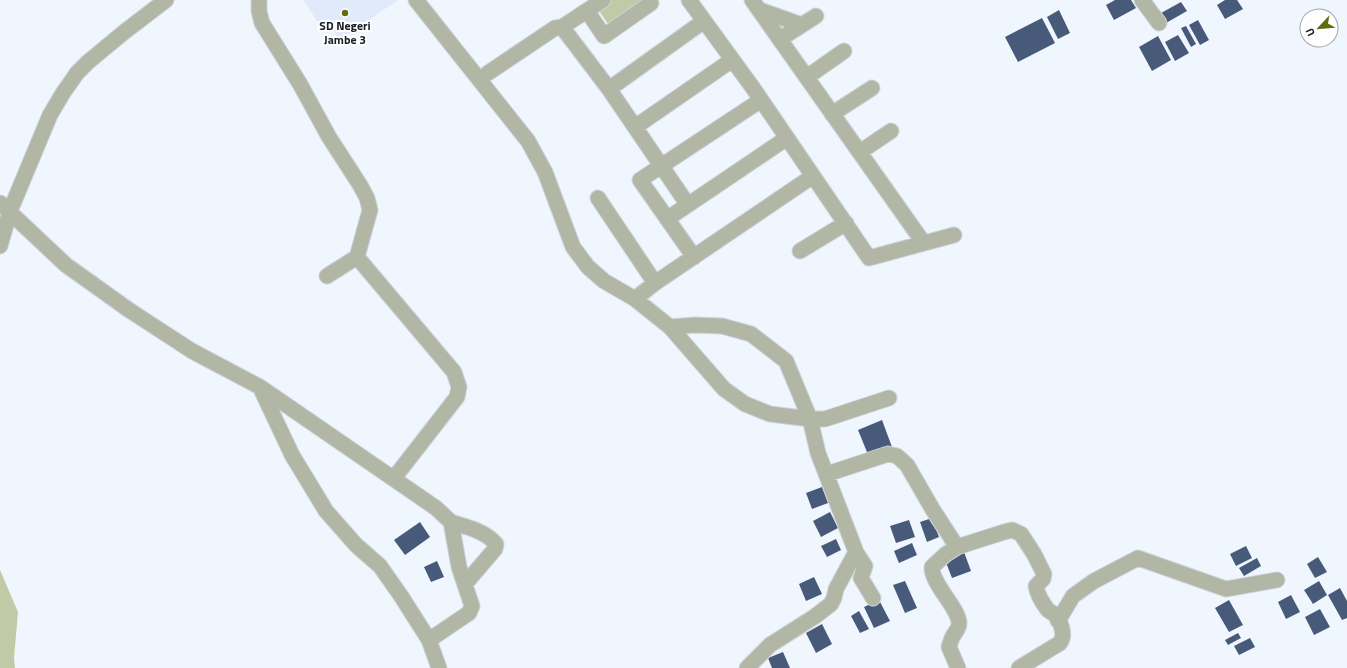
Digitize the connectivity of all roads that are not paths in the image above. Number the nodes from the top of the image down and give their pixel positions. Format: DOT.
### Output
graph roads {
  1 [pos="166,0"];
  2 [pos="259,0"];
  3 [pos="416,0"];
  4 [pos="603,0"];
  5 [pos="649,0"];
  6 [pos="689,0"];
  7 [pos="1142,0"];
  8 [pos="756,5"];
  9 [pos="587,11"];
  10 [pos="816,16"];
  11 [pos="704,21"];
  12 [pos="1159,23"];
  13 [pos="802,25"];
  14 [pos="562,27"];
  15 [pos="780,40"];
  16 [pos="844,51"];
  17 [pos="732,60"];
  18 [pos="488,74"];
  19 [pos="807,77"];
  20 [pos="872,88"];
  21 [pos="609,89"];
  22 [pos="761,100"];
  23 [pos="832,114"];
  24 [pos="635,127"];
  25 [pos="891,131"];
  26 [pos="788,138"];
  27 [pos="860,152"];
  28 [pos="662,166"];
  29 [pos="814,176"];
  30 [pos="598,198"];
  31 [pos="688,205"];
  32 [pos="5,207"];
  33 [pos="667,219"];
  34 [pos="846,223"];
  35 [pos="954,235"];
  36 [pos="923,242"];
  37 [pos="0,246"];
  38 [pos="800,251"];
  39 [pos="356,257"];
  40 [pos="694,257"];
  41 [pos="327,276"];
  42 [pos="655,283"];
  43 [pos="635,299"];
  44 [pos="670,327"];
  45 [pos="260,387"];
  46 [pos="889,398"];
  47 [pos="810,419"];
  48 [pos="827,474"];
  49 [pos="394,478"];
  50 [pos="451,522"];
  51 [pos="957,547"];
  52 [pos="856,552"];
  53 [pos="1277,580"];
  54 [pos="465,584"];
  55 [pos="873,598"];
  56 [pos="1058,621"];
  57 [pos="429,640"];
  58 [pos="439,668"];
  59 [pos="748,668"];
  60 [pos="958,668"];
  61 [pos="1019,668"];
  1 -- 32 [label="street"];
  2 -- 39 [label="street"];
  3 -- 43 [label="street"];
  4 -- 9 [label="street"];
  5 -- 9 [label="street"];
  6 -- 11 [label="street"];
  7 -- 12 [label="street"];
  8 -- 13 [label="street"];
  8 -- 15 [label="street"];
  9 -- 14 [label="street"];
  10 -- 13 [label="street"];
  11 -- 17 [label="street"];
  11 -- 21 [label="street"];
  13 -- 15 [label="street"];
  14 -- 18 [label="street"];
  14 -- 21 [label="street"];
  15 -- 19 [label="street"];
  16 -- 19 [label="street"];
  17 -- 22 [label="street"];
  17 -- 24 [label="street"];
  19 -- 23 [label="street"];
  20 -- 23 [label="street"];
  21 -- 24 [label="street"];
  22 -- 26 [label="street"];
  22 -- 28 [label="street"];
  23 -- 27 [label="street"];
  24 -- 28 [label="street"];
  25 -- 27 [label="street"];
  26 -- 29 [label="street"];
  26 -- 31 [label="street"];
  27 -- 36 [label="street"];
  28 -- 31 [label="street"];
  28 -- 33 [label="street"];
  29 -- 34 [label="street"];
  29 -- 40 [label="street"];
  30 -- 42 [label="street"];
  31 -- 33 [label="street"];
  32 -- 37 [label="street"];
  32 -- 45 [label="street"];
  33 -- 40 [label="street"];
  34 -- 36 [label="street"];
  34 -- 38 [label="street"];
  35 -- 36 [label="street"];
  39 -- 41 [label="street"];
  39 -- 49 [label="street"];
  40 -- 42 [label="street"];
  42 -- 43 [label="street"];
  43 -- 44 [label="street"];
  44 -- 47 [label="street"];
  44 -- 47 [label="street"];
  45 -- 49 [label="street"];
  45 -- 57 [label="street"];
  46 -- 47 [label="street"];
  47 -- 48 [label="street"];
  48 -- 51 [label="street"];
  48 -- 52 [label="street"];
  49 -- 50 [label="street"];
  50 -- 54 [label="street"];
  50 -- 54 [label="street"];
  51 -- 56 [label="street"];
  51 -- 60 [label="street"];
  52 -- 55 [label="street"];
  52 -- 59 [label="street"];
  53 -- 56 [label="street"];
  54 -- 57 [label="street"];
  56 -- 61 [label="street"];
  57 -- 58 [label="street"];
}
